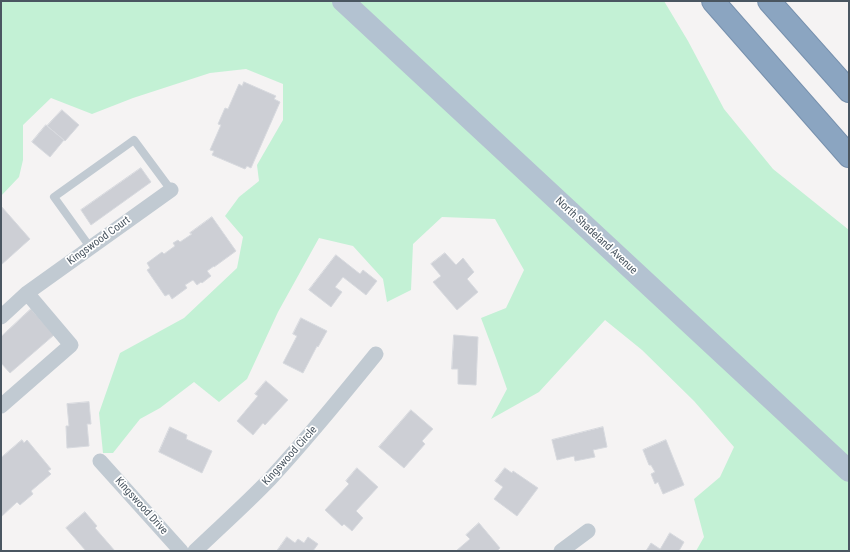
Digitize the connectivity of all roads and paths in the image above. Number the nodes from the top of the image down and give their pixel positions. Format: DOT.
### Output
graph roads {
  1 [pos="343,1"];
  2 [pos="713,1"];
  3 [pos="769,1"];
  4 [pos="849,91"];
  5 [pos="849,156"];
  6 [pos="171,190"];
  7 [pos="90,247"];
  8 [pos="27,293"];
  9 [pos="1,317"];
  10 [pos="376,354"];
  11 [pos="1,406"];
  12 [pos="100,461"];
  13 [pos="849,471"];
  14 [pos="588,531"];
  15 [pos="181,551"];
  16 [pos="195,551"];
  17 [pos="561,551"];
  1 -- 13 [label="main road, North Shadeland Avenue"];
  2 -- 5 [label="highway"];
  3 -- 4 [label="highway"];
  6 -- 7 [label="street, Kingswood Court"];
  6 -- 7 [label="lane"];
  7 -- 8 [label="street, Kingswood Court"];
  8 -- 9 [label="street, Kingswood Court"];
  8 -- 11 [label="street"];
  10 -- 16 [label="street, Kingswood Circle"];
  12 -- 15 [label="street, Kingswood Drive"];
  14 -- 17 [label="street"];
}
